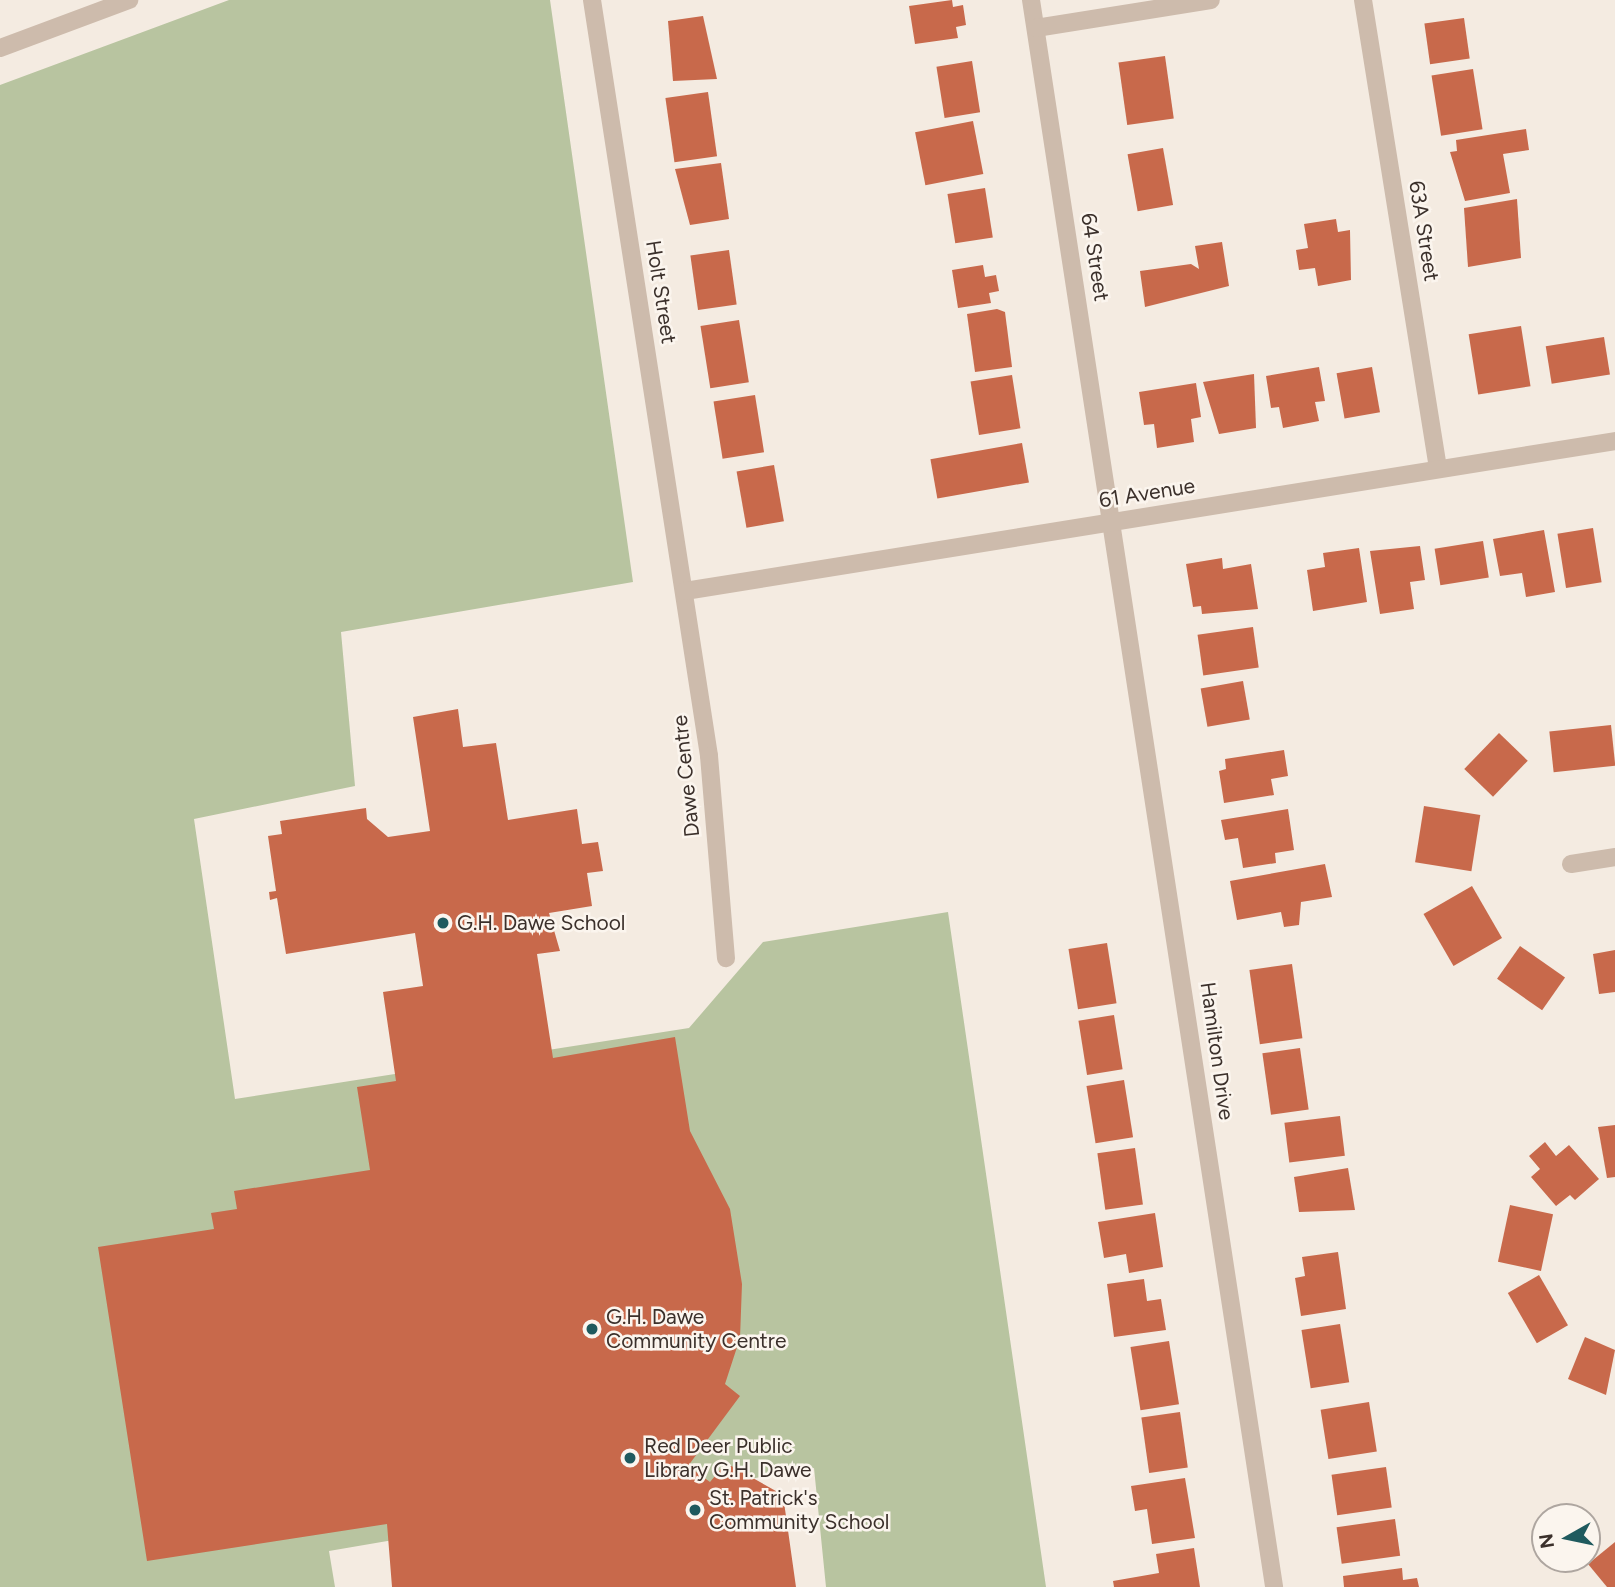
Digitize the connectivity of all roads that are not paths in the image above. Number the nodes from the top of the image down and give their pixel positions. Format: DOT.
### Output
graph roads {
  1 [pos="129,0"];
  2 [pos="592,0"];
  3 [pos="1031,0"];
  4 [pos="1211,0"];
  5 [pos="1363,0"];
  6 [pos="1035,28"];
  7 [pos="0,48"];
  8 [pos="1615,441"];
  9 [pos="1438,469"];
  10 [pos="1113,522"];
  11 [pos="685,591"];
  12 [pos="1615,856"];
  13 [pos="1571,864"];
  14 [pos="726,958"];
  15 [pos="1274,1587"];
  1 -- 7 [label="street"];
  2 -- 11 [label="street, Holt Street"];
  3 -- 6 [label="street, 64 Street"];
  4 -- 6 [label="street"];
  5 -- 9 [label="street, 63A Street"];
  6 -- 10 [label="street, 64 Street"];
  8 -- 9 [label="street, 61 Avenue"];
  9 -- 10 [label="street, 61 Avenue"];
  10 -- 11 [label="street, 61 Avenue"];
  10 -- 15 [label="street, Hamilton Drive"];
  11 -- 14 [label="street, Dawe Centre"];
  12 -- 13 [label="street"];
}
